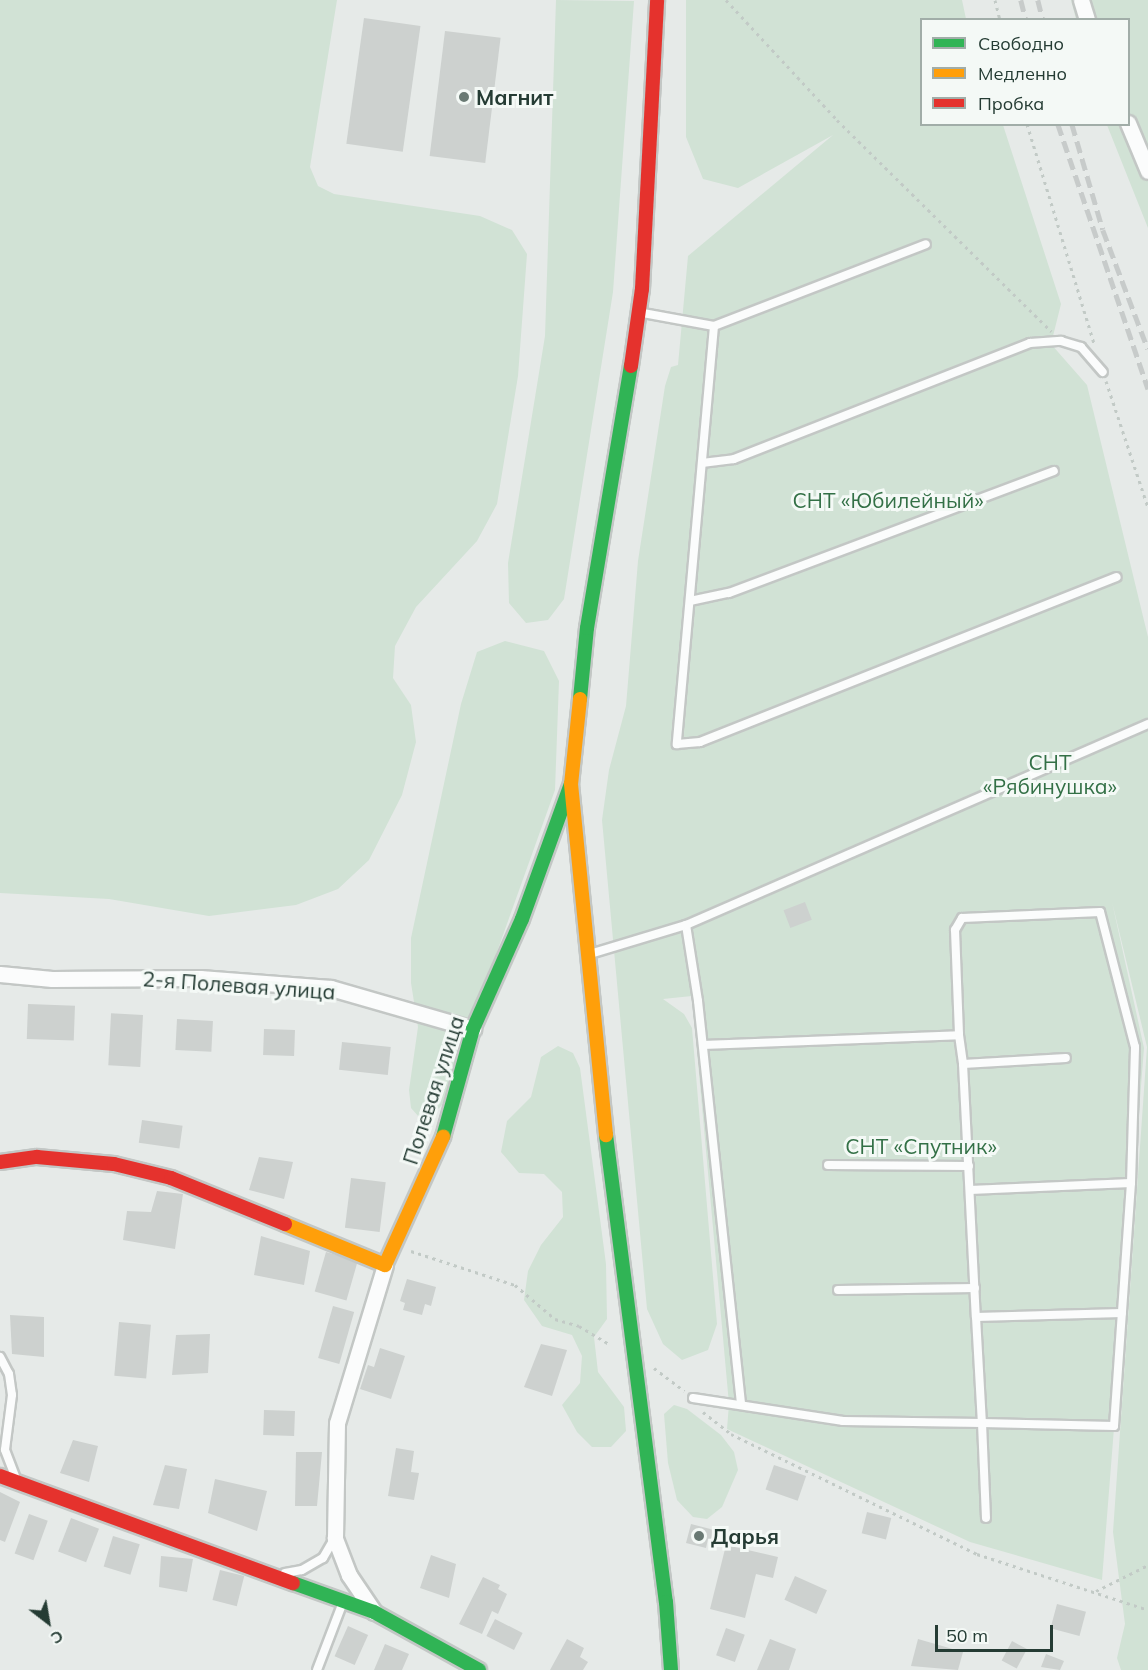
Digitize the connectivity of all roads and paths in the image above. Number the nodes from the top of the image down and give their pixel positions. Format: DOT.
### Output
graph roads {
  1 [pos="657,0"];
  2 [pos="726,0"];
  3 [pos="995,0"];
  4 [pos="1082,0"];
  5 [pos="1000,18"];
  6 [pos="1086,18"];
  7 [pos="1028,126"];
  8 [pos="1129,126"];
  9 [pos="1148,171"];
  10 [pos="926,244"];
  11 [pos="639,312"];
  12 [pos="714,326"];
  13 [pos="1061,341"];
  14 [pos="1103,372"];
  15 [pos="702,463"];
  16 [pos="1054,471"];
  17 [pos="1148,507"];
  18 [pos="1118,577"];
  19 [pos="690,601"];
  20 [pos="1148,724"];
  21 [pos="571,784"];
  22 [pos="686,925"];
  23 [pos="586,955"];
  24 [pos="0,974"];
  25 [pos="473,1029"];
  26 [pos="958,1035"];
  27 [pos="703,1046"];
  28 [pos="1066,1058"];
  29 [pos="963,1064"];
  30 [pos="0,1162"];
  31 [pos="828,1165"];
  32 [pos="969,1167"];
  33 [pos="1131,1183"];
  34 [pos="970,1190"];
  35 [pos="396,1245"];
  36 [pos="384,1265"];
  37 [pos="975,1288"];
  38 [pos="838,1290"];
  39 [pos="1122,1313"];
  40 [pos="976,1317"];
  41 [pos="632,1356"];
  42 [pos="0,1357"];
  43 [pos="693,1398"];
  44 [pos="741,1404"];
  45 [pos="982,1423"];
  46 [pos="0,1476"];
  47 [pos="19,1483"];
  48 [pos="986,1518"];
  49 [pos="334,1538"];
  50 [pos="1148,1565"];
  51 [pos="273,1575"];
  52 [pos="1096,1591"];
  53 [pos="344,1601"];
  54 [pos="1148,1610"];
  55 [pos="374,1612"];
  56 [pos="317,1670"];
  57 [pos="479,1670"];
  58 [pos="671,1670"];
  1 -- 11 [label="main road"];
  2 -- 13 [label="path"];
  3 -- 5 [label="path"];
  4 -- 6 [label="street"];
  7 -- 14 [label="path"];
  8 -- 9 [label="street"];
  10 -- 12 [label="lane"];
  11 -- 12 [label="lane"];
  11 -- 21 [label="main road"];
  12 -- 15 [label="lane"];
  13 -- 14 [label="lane"];
  13 -- 15 [label="lane"];
  14 -- 17 [label="path"];
  15 -- 19 [label="lane"];
  16 -- 19 [label="lane"];
  18 -- 19 [label="lane"];
  20 -- 22 [label="lane"];
  21 -- 23 [label="main road"];
  21 -- 25 [label="main road, Полевая улица"];
  22 -- 23 [label="lane"];
  22 -- 27 [label="lane"];
  23 -- 41 [label="main road"];
  24 -- 25 [label="street, 2-я Полевая улица"];
  25 -- 35 [label="main road, Полевая улица"];
  26 -- 27 [label="lane"];
  26 -- 29 [label="lane"];
  26 -- 33 [label="lane"];
  27 -- 44 [label="lane"];
  28 -- 29 [label="lane"];
  29 -- 32 [label="lane"];
  30 -- 36 [label="main road"];
  31 -- 32 [label="lane"];
  32 -- 34 [label="lane"];
  33 -- 34 [label="lane"];
  33 -- 39 [label="lane"];
  34 -- 37 [label="lane"];
  35 -- 36 [label="main road, Полевая улица"];
  35 -- 41 [label="path"];
  36 -- 49 [label="street"];
  37 -- 38 [label="lane"];
  37 -- 40 [label="lane"];
  39 -- 40 [label="lane"];
  39 -- 45 [label="lane"];
  40 -- 45 [label="lane"];
  41 -- 43 [label="path"];
  41 -- 58 [label="main road"];
  42 -- 47 [label="lane"];
  43 -- 44 [label="lane"];
  43 -- 52 [label="path"];
  44 -- 45 [label="lane"];
  45 -- 48 [label="lane"];
  46 -- 47 [label="main road"];
  47 -- 51 [label="main road"];
  49 -- 51 [label="lane"];
  49 -- 55 [label="street"];
  50 -- 52 [label="path"];
  51 -- 53 [label="main road"];
  52 -- 54 [label="path"];
  53 -- 55 [label="main road"];
  53 -- 56 [label="lane"];
  55 -- 57 [label="main road"];
}
